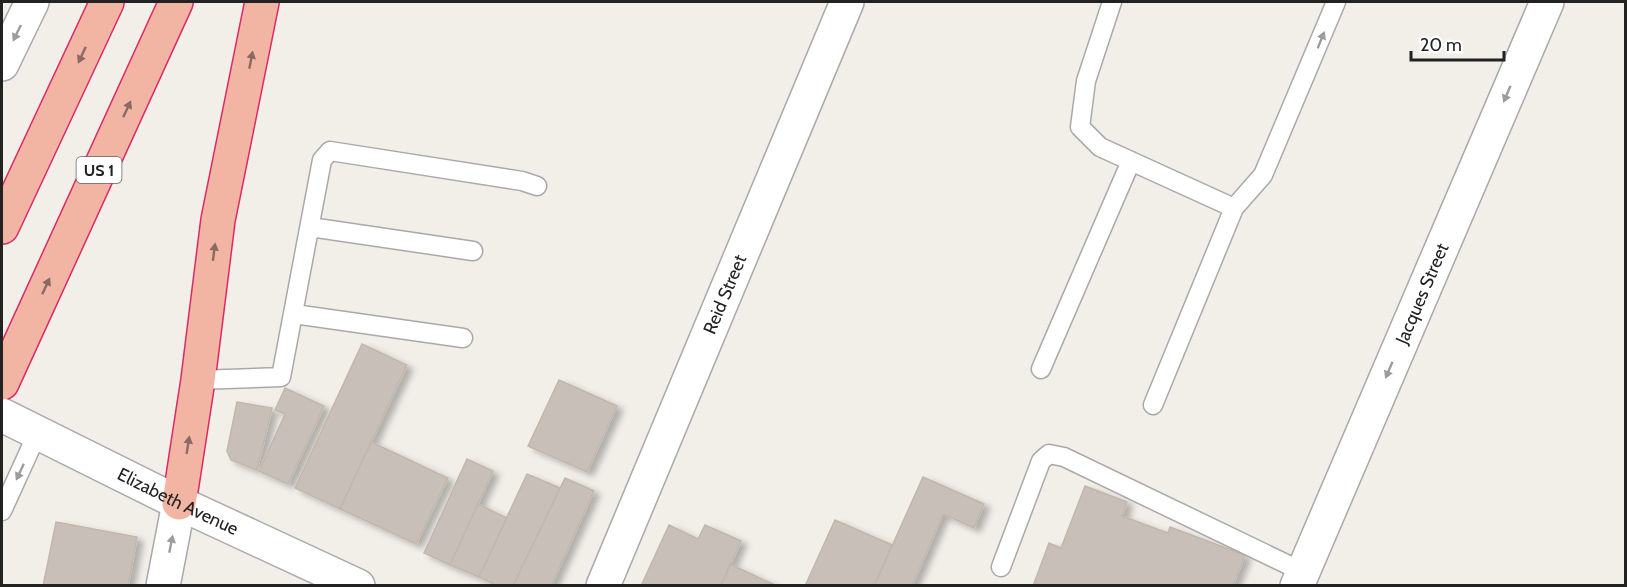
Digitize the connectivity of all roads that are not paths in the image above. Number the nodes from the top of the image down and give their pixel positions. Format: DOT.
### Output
graph roads {
  1 [pos="32,2"];
  2 [pos="107,2"];
  3 [pos="176,2"];
  4 [pos="262,2"];
  5 [pos="848,2"];
  6 [pos="1112,2"];
  7 [pos="1336,2"];
  8 [pos="1547,2"];
  9 [pos="2,64"];
  10 [pos="1131,161"];
  11 [pos="537,186"];
  12 [pos="1234,208"];
  13 [pos="2,227"];
  14 [pos="310,227"];
  15 [pos="473,251"];
  16 [pos="294,314"];
  17 [pos="463,338"];
  18 [pos="1041,369"];
  19 [pos="198,380"];
  20 [pos="2,383"];
  21 [pos="1153,405"];
  22 [pos="2,415"];
  23 [pos="38,432"];
  24 [pos="179,503"];
  25 [pos="2,511"];
  26 [pos="1000,567"];
  27 [pos="1300,579"];
  28 [pos="163,585"];
  29 [pos="358,585"];
  30 [pos="603,585"];
  1 -- 9 [label="street, one-way"];
  2 -- 13 [label="highway, one-way"];
  20 -- 3 [label="highway, US 1, one-way"];
  19 -- 4 [label="highway, one-way"];
  5 -- 30 [label="street, Reid Street"];
  6 -- 10 [label="lane"];
  12 -- 7 [label="lane, one-way"];
  8 -- 27 [label="street, Jacques Street, one-way"];
  10 -- 12 [label="lane"];
  10 -- 18 [label="lane"];
  11 -- 14 [label="lane"];
  12 -- 21 [label="lane"];
  14 -- 15 [label="lane"];
  14 -- 16 [label="lane"];
  16 -- 17 [label="lane"];
  16 -- 19 [label="lane"];
  24 -- 19 [label="highway, one-way"];
  22 -- 23 [label="street, Elizabeth Avenue"];
  23 -- 24 [label="street, Elizabeth Avenue"];
  23 -- 25 [label="lane, one-way"];
  28 -- 24 [label="street, one-way"];
  24 -- 29 [label="street, Elizabeth Avenue"];
  26 -- 27 [label="lane"];
}
